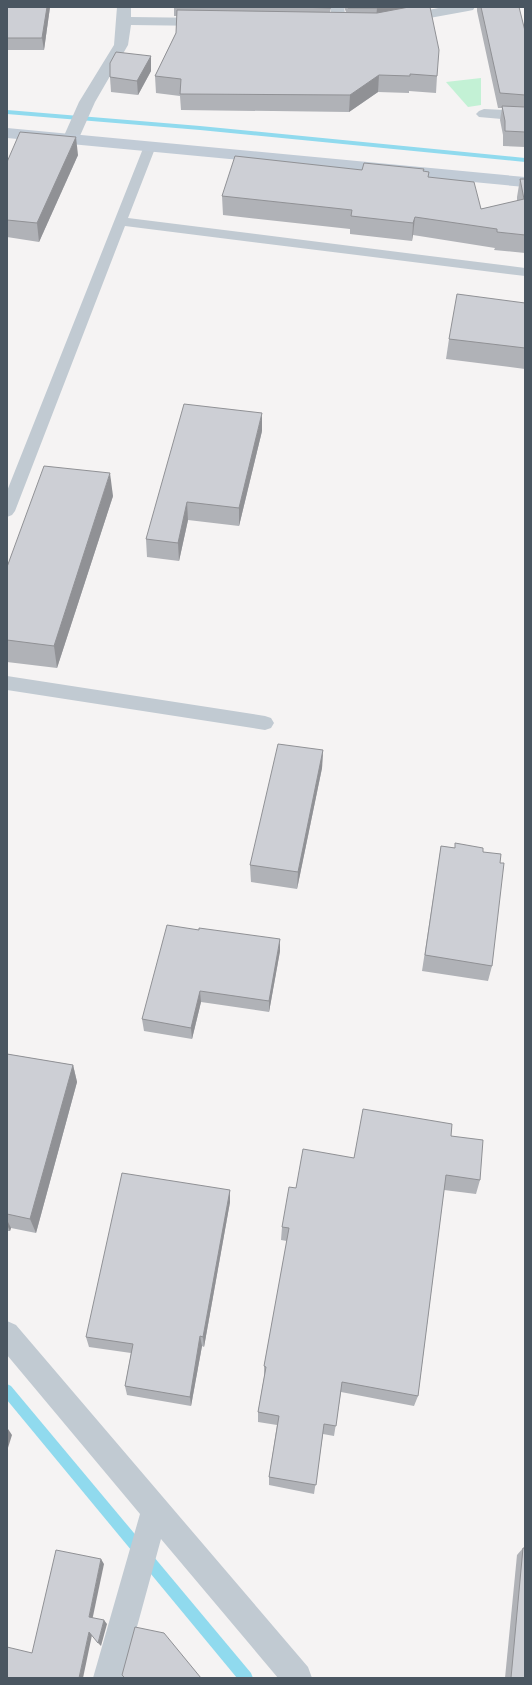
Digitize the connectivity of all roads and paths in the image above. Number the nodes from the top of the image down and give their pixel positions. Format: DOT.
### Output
graph roads {
  1 [pos="337,7"];
  2 [pos="468,7"];
  3 [pos="124,14"];
  4 [pos="391,21"];
  5 [pos="220,22"];
  6 [pos="324,23"];
  7 [pos="340,24"];
  8 [pos="369,24"];
  9 [pos="484,114"];
  10 [pos="525,116"];
  11 [pos="7,133"];
  12 [pos="71,138"];
  13 [pos="150,146"];
  14 [pos="525,182"];
  15 [pos="121,221"];
  16 [pos="525,272"];
  17 [pos="7,511"];
  18 [pos="7,683"];
  19 [pos="265,723"];
  20 [pos="7,1334"];
  21 [pos="155,1511"];
  22 [pos="108,1678"];
  23 [pos="297,1678"];
  1 -- 7 [label="street"];
  2 -- 4 [label="street"];
  3 -- 5 [label="street"];
  3 -- 12 [label="street"];
  6 -- 7 [label="street"];
  7 -- 8 [label="street"];
  9 -- 10 [label="street"];
  11 -- 12 [label="street"];
  12 -- 13 [label="street"];
  13 -- 14 [label="street"];
  13 -- 15 [label="lane"];
  15 -- 16 [label="lane"];
  15 -- 17 [label="lane"];
  18 -- 19 [label="lane"];
  20 -- 21 [label="street"];
  21 -- 22 [label="street"];
  21 -- 23 [label="street"];
}
